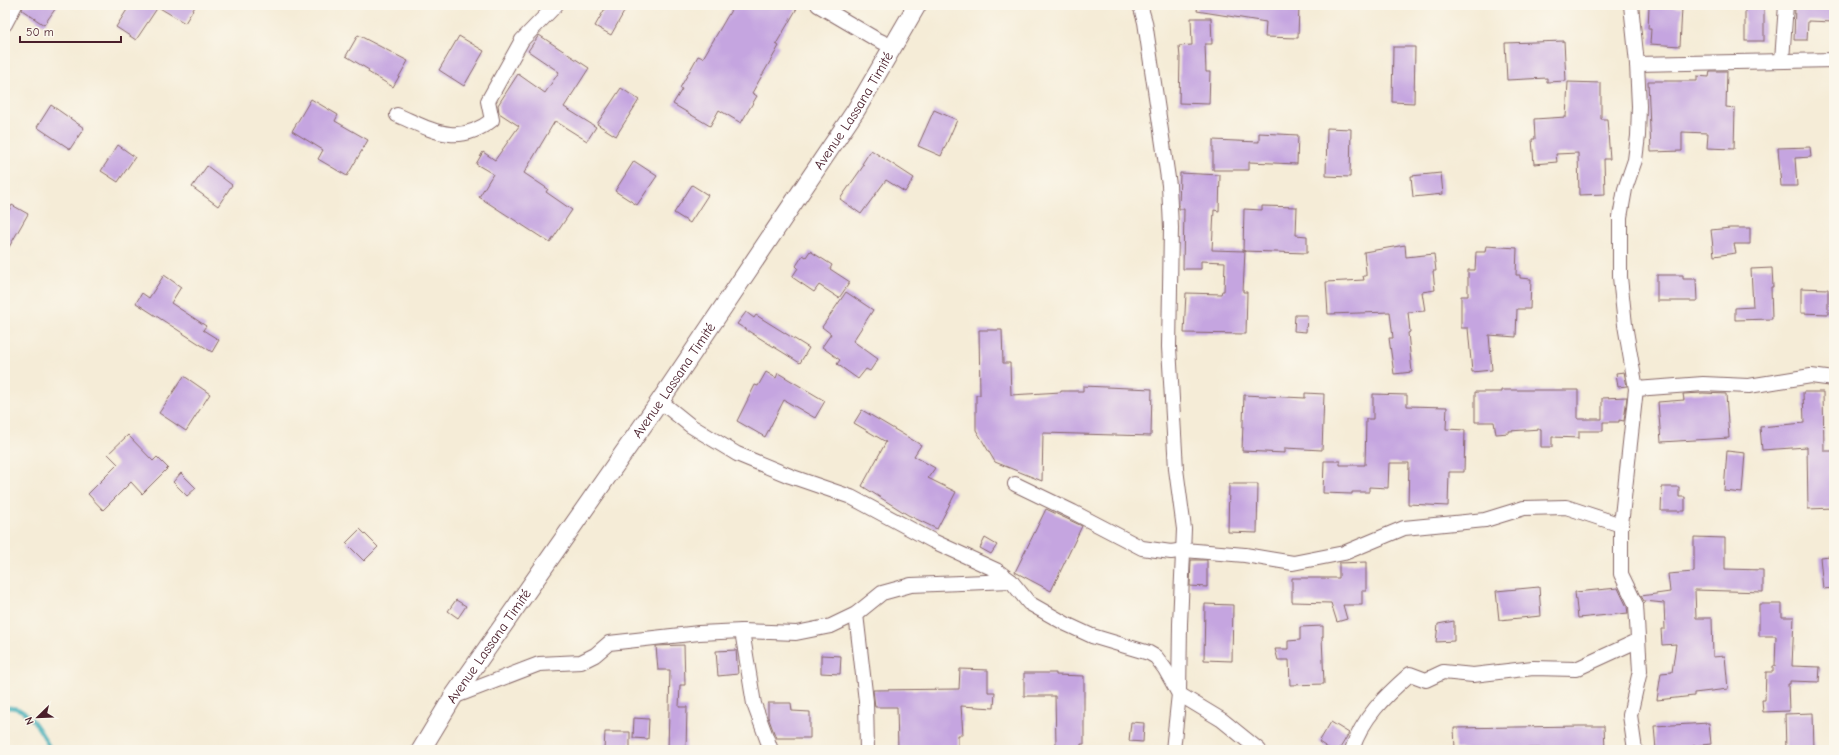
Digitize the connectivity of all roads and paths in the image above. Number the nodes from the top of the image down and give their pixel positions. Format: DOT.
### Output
graph roads {
  1 [pos="16,5"];
  2 [pos="556,5"];
  3 [pos="818,5"];
  4 [pos="917,5"];
  5 [pos="1140,5"];
  6 [pos="1631,5"];
  7 [pos="1786,5"];
  8 [pos="5,24"];
  9 [pos="893,47"];
  10 [pos="1782,60"];
  11 [pos="1834,60"];
  12 [pos="1637,64"];
  13 [pos="396,115"];
  14 [pos="1834,379"];
  15 [pos="1636,389"];
  16 [pos="660,401"];
  17 [pos="1015,484"];
  18 [pos="1621,525"];
  19 [pos="1184,550"];
  20 [pos="1011,581"];
  21 [pos="856,614"];
  22 [pos="742,631"];
  23 [pos="1637,641"];
  24 [pos="1179,694"];
  25 [pos="453,697"];
  26 [pos="421,750"];
  27 [pos="771,750"];
  28 [pos="867,750"];
  29 [pos="1173,750"];
  30 [pos="1259,750"];
  31 [pos="1352,750"];
  32 [pos="1634,750"];
  1 -- 8 [label="street"];
  2 -- 13 [label="street"];
  3 -- 9 [label="street"];
  4 -- 9 [label="street, Avenue Lassana Timité"];
  5 -- 19 [label="street"];
  6 -- 12 [label="street"];
  7 -- 10 [label="street"];
  9 -- 16 [label="street, Avenue Lassana Timité"];
  10 -- 11 [label="street"];
  10 -- 12 [label="street"];
  12 -- 15 [label="street"];
  14 -- 15 [label="street"];
  15 -- 18 [label="street"];
  16 -- 20 [label="street"];
  16 -- 25 [label="street, Avenue Lassana Timité"];
  17 -- 19 [label="street"];
  18 -- 19 [label="street"];
  18 -- 23 [label="street"];
  19 -- 24 [label="street"];
  20 -- 21 [label="street"];
  20 -- 24 [label="street"];
  21 -- 22 [label="street"];
  21 -- 28 [label="street"];
  22 -- 25 [label="street"];
  22 -- 27 [label="street"];
  23 -- 31 [label="street"];
  23 -- 32 [label="street"];
  24 -- 29 [label="street"];
  24 -- 30 [label="street"];
  25 -- 26 [label="street, Avenue Lassana Timité"];
}
